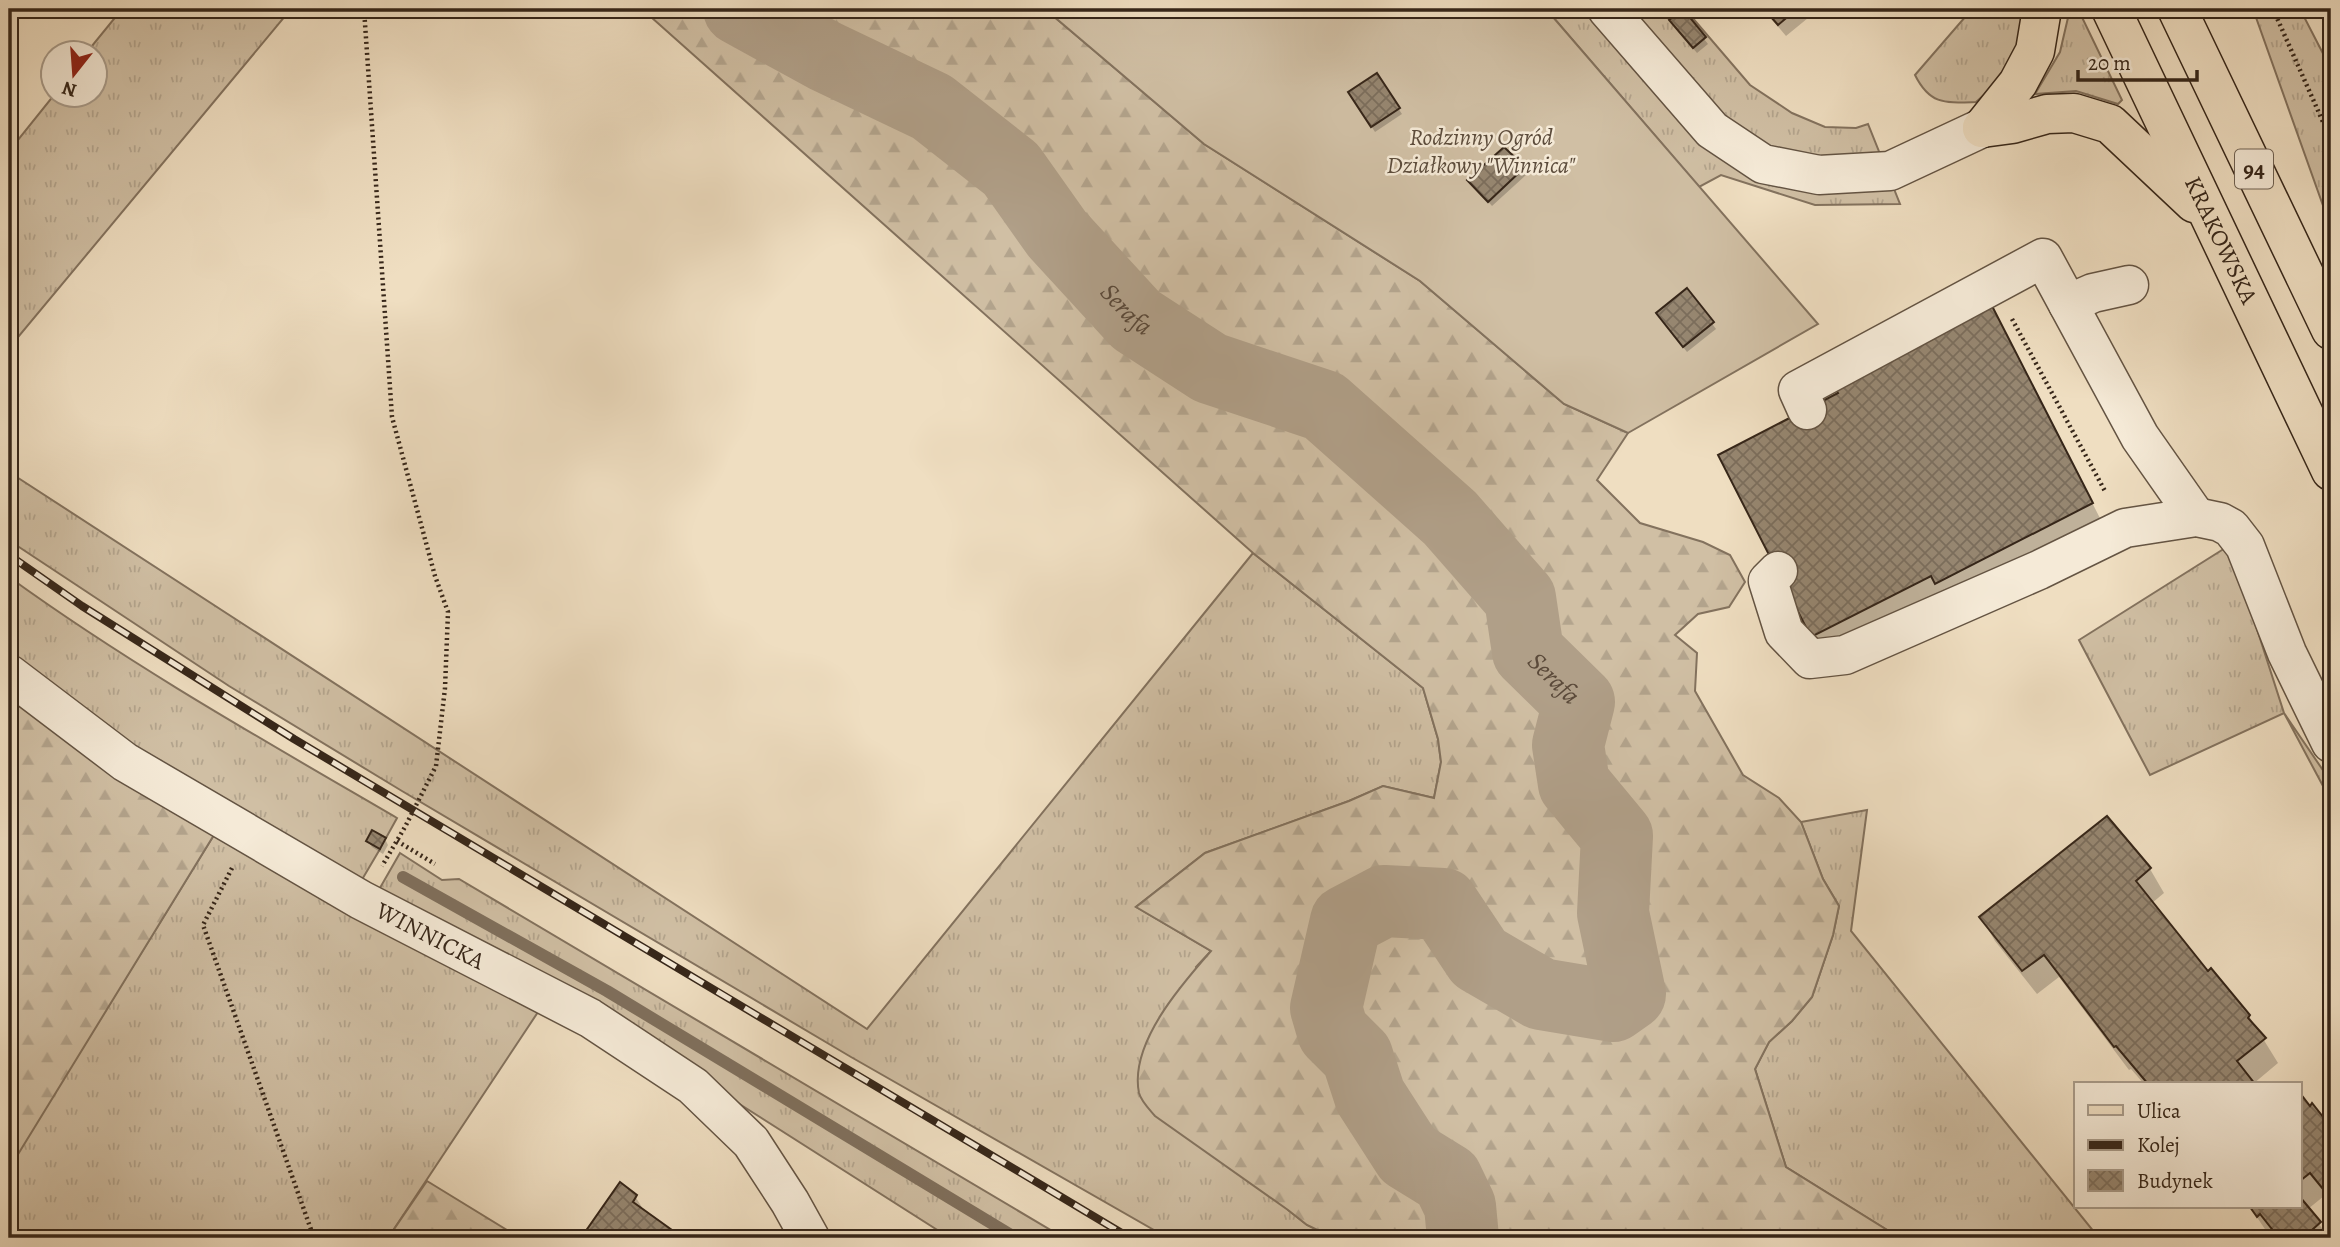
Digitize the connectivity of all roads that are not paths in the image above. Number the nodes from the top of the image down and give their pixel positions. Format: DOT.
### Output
graph roads {
  1 [pos="1607,9"];
  2 [pos="2042,9"];
  3 [pos="2110,9"];
  4 [pos="2177,9"];
  5 [pos="1982,128"];
  6 [pos="2212,220"];
  7 [pos="2129,285"];
  8 [pos="2068,304"];
  9 [pos="2331,330"];
  10 [pos="1807,410"];
  11 [pos="2331,471"];
  12 [pos="2196,517"];
  13 [pos="1778,571"];
  14 [pos="9,674"];
  15 [pos="2331,743"];
  16 [pos="810,1238"];
  1 -- 5 [label="street"];
  2 -- 5 [label="main road"];
  3 -- 6 [label="main road, KRAKOWSKA / 94"];
  4 -- 9 [label="main road, 94"];
  5 -- 6 [label="main road"];
  6 -- 11 [label="main road, KRAKOWSKA / 94"];
  7 -- 8 [label="street"];
  8 -- 10 [label="street"];
  8 -- 12 [label="street"];
  12 -- 13 [label="street"];
  12 -- 15 [label="street"];
  14 -- 16 [label="street, WINNICKA"];
}
